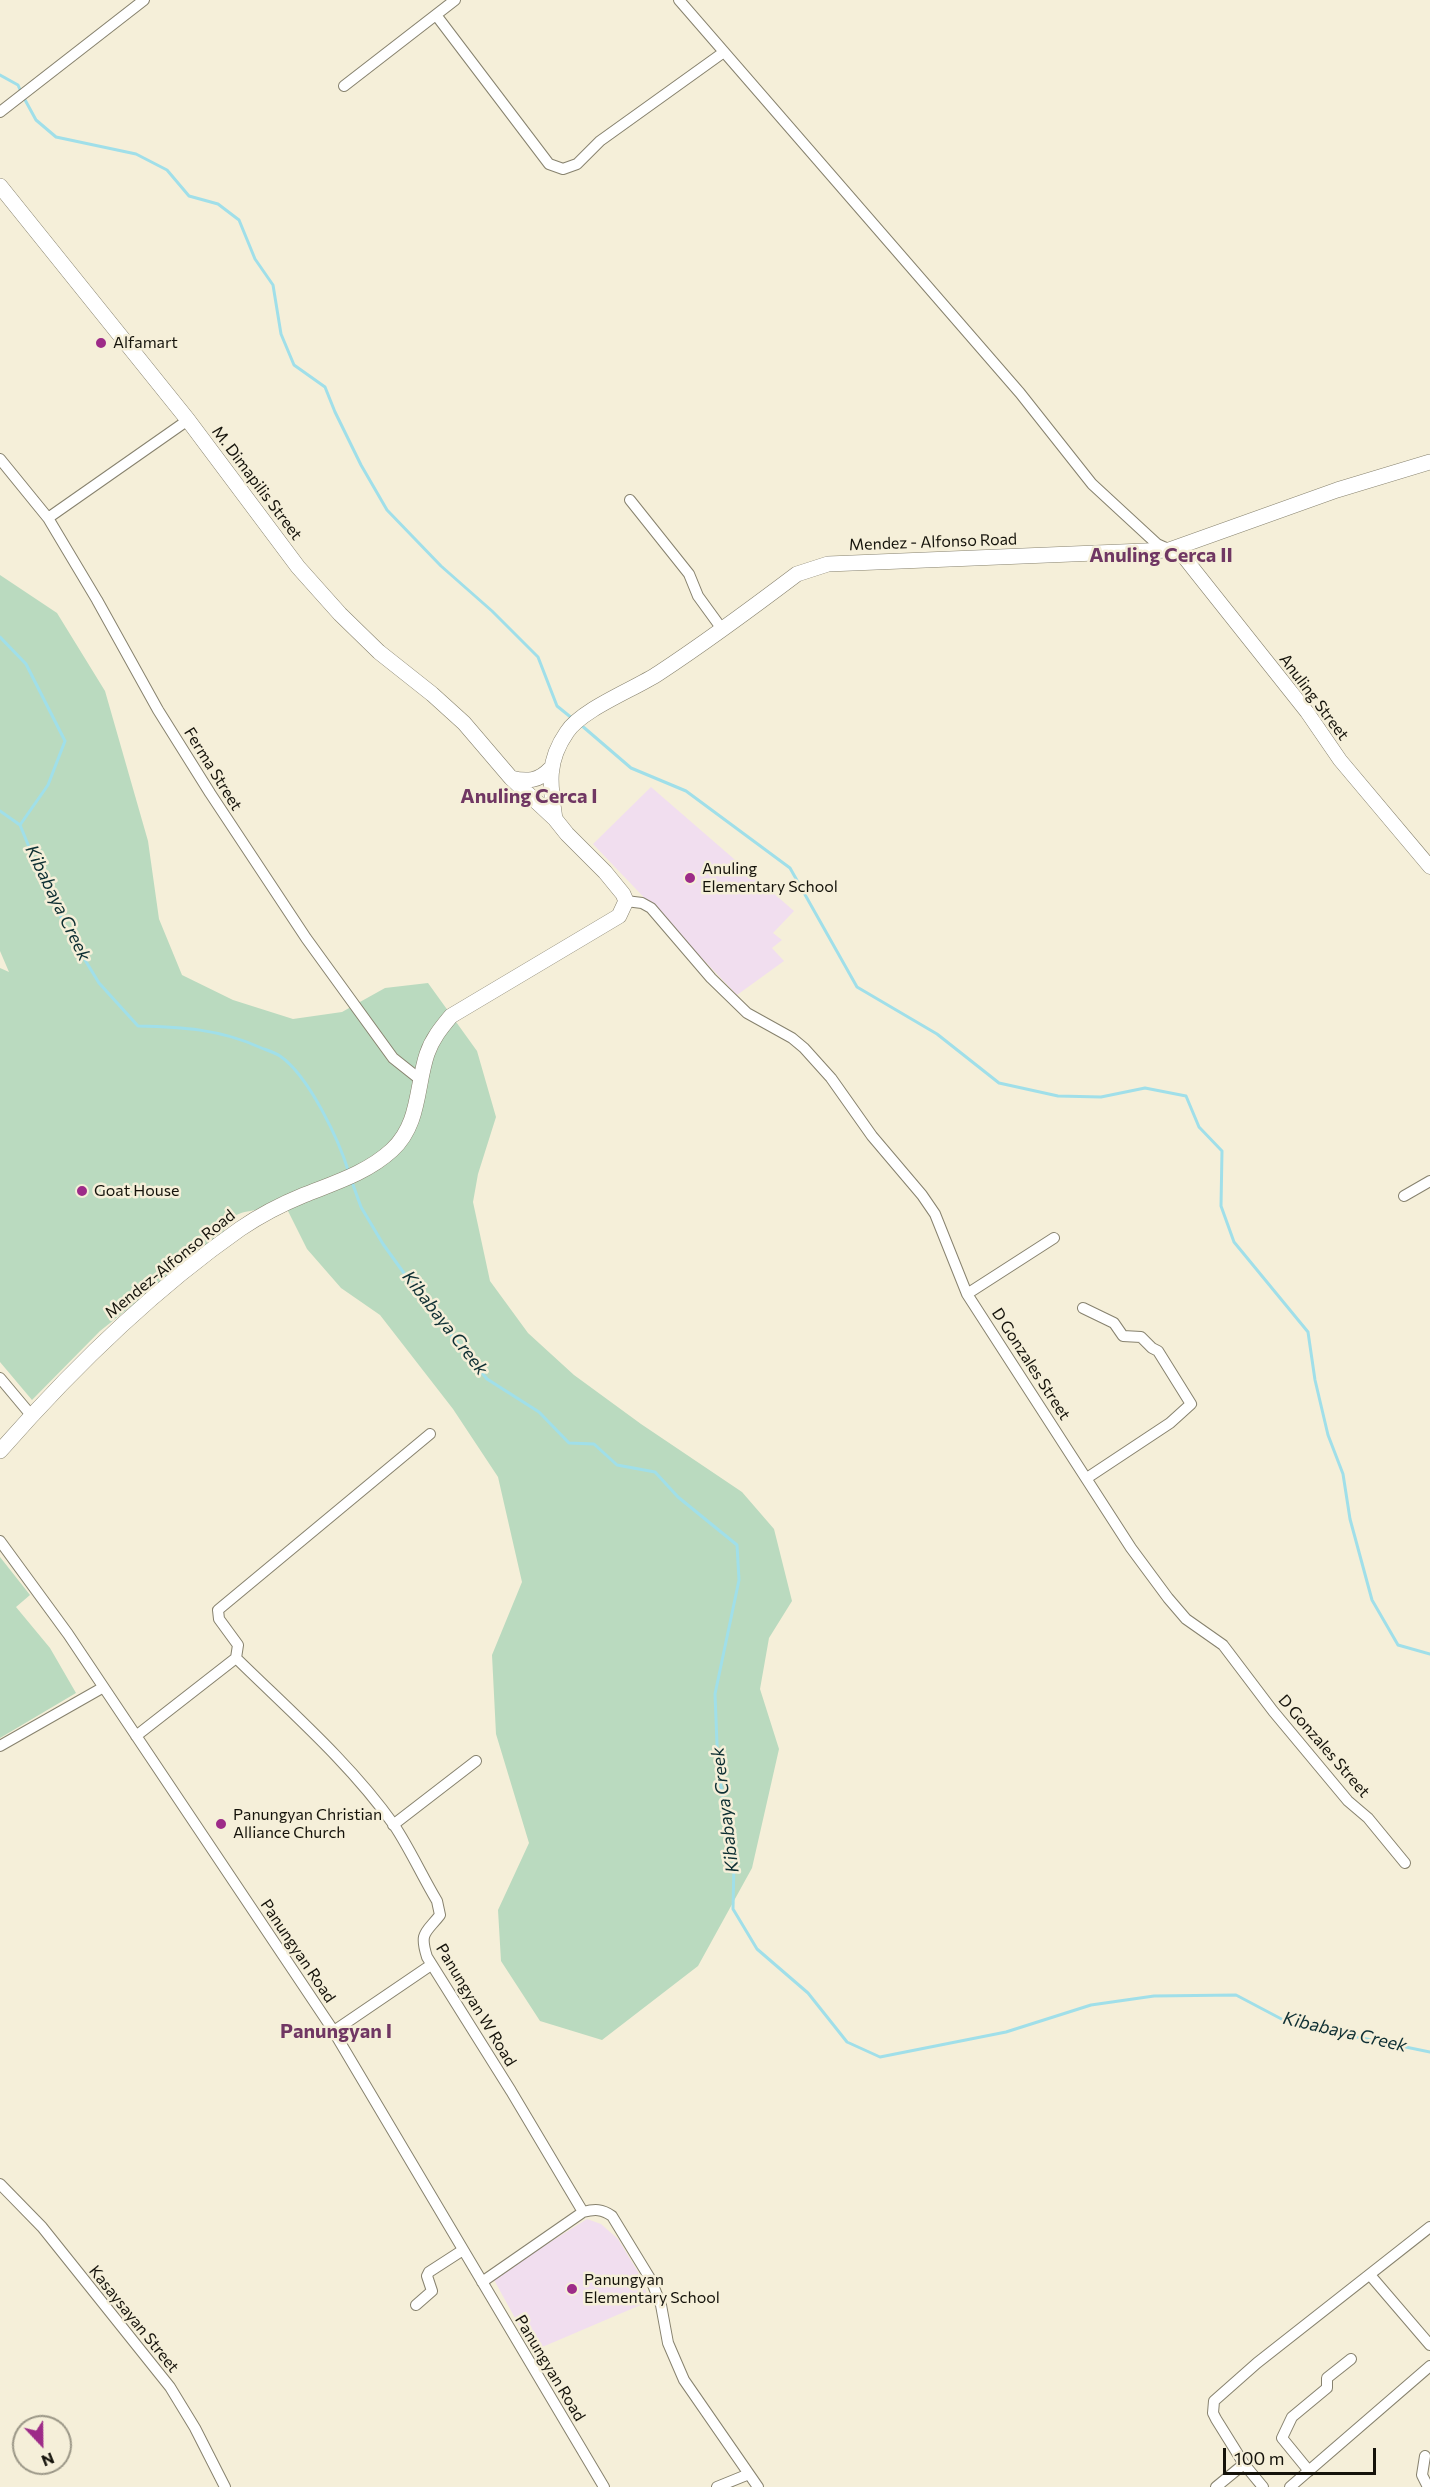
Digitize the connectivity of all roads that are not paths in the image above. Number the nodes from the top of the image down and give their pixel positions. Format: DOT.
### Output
graph roads {
  1 [pos="144,0"];
  2 [pos="455,0"];
  3 [pos="679,0"];
  4 [pos="436,15"];
  5 [pos="724,52"];
  6 [pos="344,86"];
  7 [pos="0,112"];
  8 [pos="0,186"];
  9 [pos="188,420"];
  10 [pos="0,459"];
  11 [pos="1430,462"];
  12 [pos="630,500"];
  13 [pos="48,518"];
  14 [pos="1169,550"];
  15 [pos="722,629"];
  16 [pos="550,769"];
  17 [pos="511,778"];
  18 [pos="555,819"];
  19 [pos="1430,867"];
  20 [pos="626,901"];
  21 [pos="422,1081"];
  22 [pos="1430,1181"];
  23 [pos="1404,1196"];
  24 [pos="1054,1238"];
  25 [pos="967,1294"];
  26 [pos="1083,1308"];
  27 [pos="0,1378"];
  28 [pos="31,1415"];
  29 [pos="430,1434"];
  30 [pos="0,1451"];
  31 [pos="1087,1478"];
  32 [pos="0,1540"];
  33 [pos="236,1658"];
  34 [pos="102,1688"];
  35 [pos="136,1736"];
  36 [pos="0,1746"];
  37 [pos="476,1761"];
  38 [pos="393,1825"];
  39 [pos="1405,1863"];
  40 [pos="431,1965"];
  41 [pos="334,2031"];
  42 [pos="0,2184"];
  43 [pos="583,2212"];
  44 [pos="1430,2227"];
  45 [pos="463,2250"];
  46 [pos="1370,2275"];
  47 [pos="482,2282"];
  48 [pos="416,2305"];
  49 [pos="1430,2345"];
  50 [pos="1351,2359"];
  51 [pos="1430,2366"];
  52 [pos="1425,2456"];
  53 [pos="1244,2464"];
  54 [pos="1309,2471"];
  55 [pos="749,2474"];
  56 [pos="225,2487"];
  57 [pos="604,2487"];
  58 [pos="717,2487"];
  59 [pos="758,2487"];
  60 [pos="1216,2487"];
  61 [pos="1263,2487"];
  62 [pos="1290,2487"];
  63 [pos="1428,2487"];
  1 -- 7 [label="street"];
  2 -- 4 [label="street"];
  3 -- 5 [label="street"];
  4 -- 5 [label="street"];
  4 -- 6 [label="street"];
  5 -- 14 [label="street"];
  8 -- 9 [label="main road, M. Dimapilis Street"];
  9 -- 13 [label="street"];
  9 -- 17 [label="main road, M. Dimapilis Street"];
  10 -- 13 [label="street, Ferma Street"];
  11 -- 14 [label="main road, Mendez - Alfonso Road"];
  12 -- 15 [label="street"];
  13 -- 21 [label="street, Ferma Street"];
  14 -- 15 [label="main road, Mendez - Alfonso Road"];
  14 -- 19 [label="street, Anuling Street"];
  15 -- 16 [label="main road, Mendez - Alfonso Road"];
  16 -- 17 [label="main road"];
  16 -- 18 [label="main road, Mendez - Alfonso Road"];
  17 -- 18 [label="main road, M. Dimapilis Street"];
  18 -- 20 [label="main road"];
  20 -- 21 [label="main road, Mendez-Alfonso Road"];
  20 -- 25 [label="street, D Gonzales Street"];
  21 -- 28 [label="main road, Mendez-Alfonso Road"];
  22 -- 23 [label="street"];
  24 -- 25 [label="street"];
  25 -- 31 [label="street, D Gonzales Street"];
  26 -- 31 [label="street"];
  27 -- 28 [label="street"];
  28 -- 30 [label="main road, Mendez-Alfonso Road"];
  29 -- 33 [label="street"];
  31 -- 39 [label="street, D Gonzales Street"];
  32 -- 34 [label="street, Panungyan Road"];
  33 -- 35 [label="street"];
  33 -- 38 [label="street, Panungyan W Road"];
  34 -- 35 [label="street, Panungyan Road"];
  34 -- 36 [label="street"];
  35 -- 41 [label="street, Panungyan Road"];
  37 -- 38 [label="street"];
  38 -- 40 [label="street, Panungyan W Road"];
  40 -- 41 [label="street"];
  40 -- 43 [label="street, Panungyan W Road"];
  41 -- 45 [label="street, Panungyan Road"];
  42 -- 56 [label="street, Kasaysayan Street"];
  43 -- 47 [label="street"];
  43 -- 55 [label="street"];
  44 -- 46 [label="street"];
  45 -- 47 [label="street, Panungyan Road"];
  45 -- 48 [label="street"];
  46 -- 49 [label="street"];
  46 -- 53 [label="street"];
  47 -- 57 [label="street, Panungyan Road"];
  50 -- 54 [label="street"];
  51 -- 54 [label="street"];
  52 -- 63 [label="street"];
  53 -- 60 [label="street"];
  53 -- 61 [label="street"];
  54 -- 62 [label="street"];
  55 -- 58 [label="street"];
  55 -- 59 [label="street"];
}
